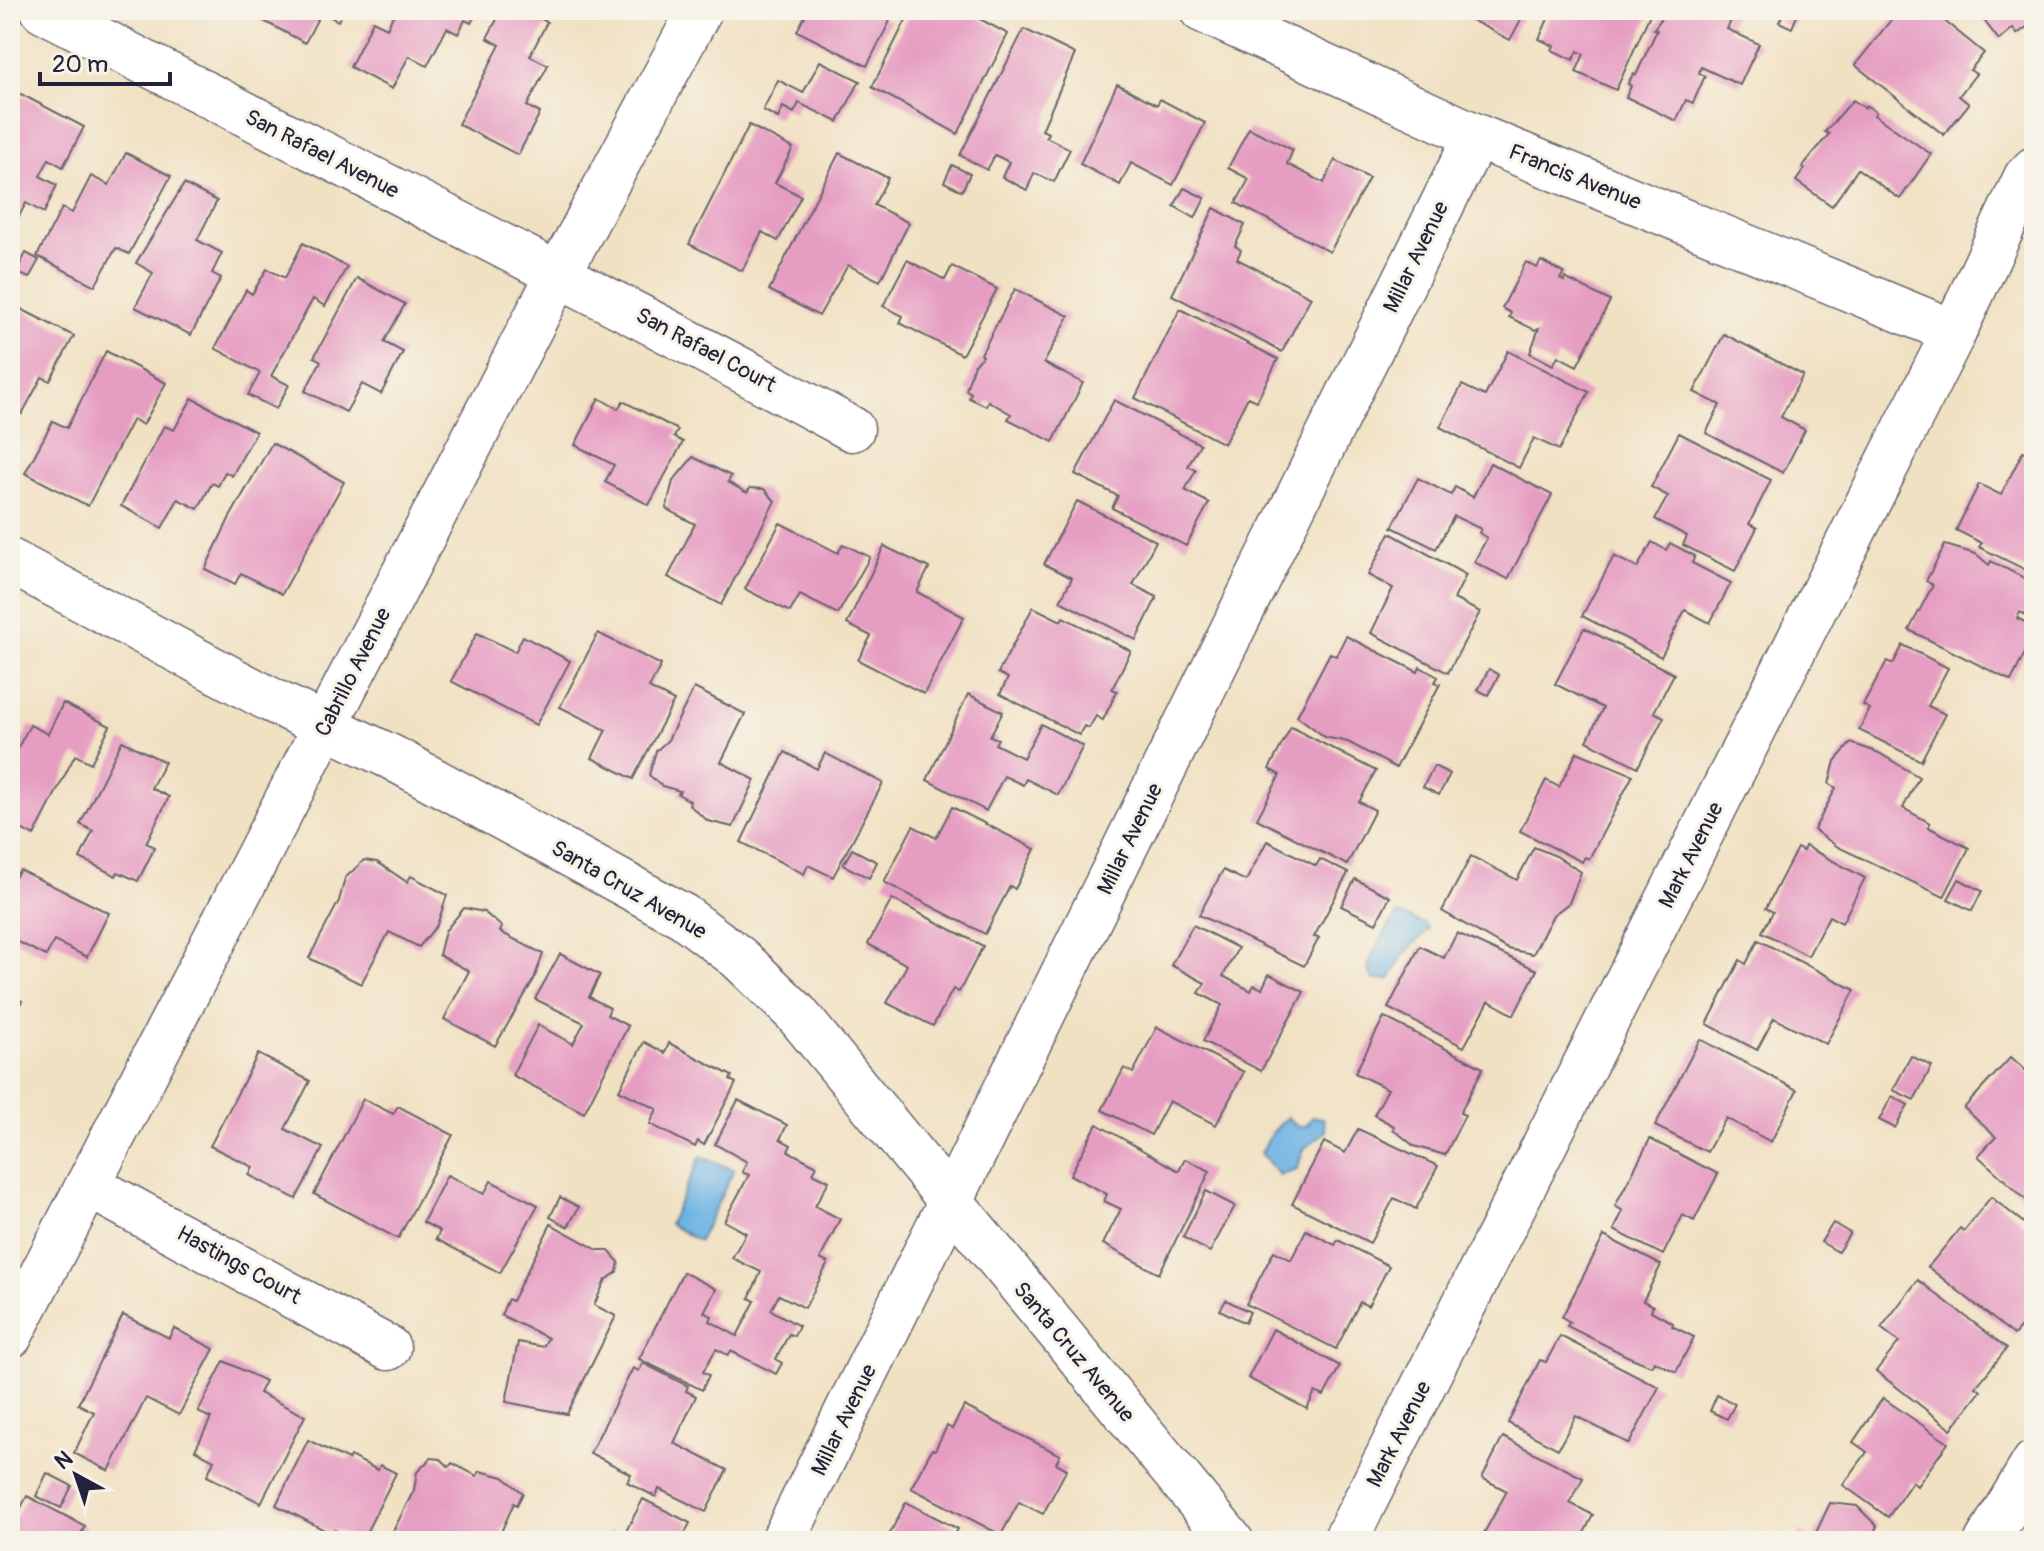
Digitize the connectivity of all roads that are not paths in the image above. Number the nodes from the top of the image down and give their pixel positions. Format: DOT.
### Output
graph roads {
  1 [pos="43,10"];
  2 [pos="700,10"];
  3 [pos="1202,10"];
  4 [pos="1476,136"];
  5 [pos="2034,169"];
  6 [pos="558,275"];
  7 [pos="1954,332"];
  8 [pos="852,429"];
  9 [pos="10,561"];
  10 [pos="325,725"];
  11 [pos="88,1185"];
  12 [pos="951,1204"];
  13 [pos="10,1336"];
  14 [pos="388,1348"];
  15 [pos="2034,1463"];
  16 [pos="783,1541"];
  17 [pos="1231,1541"];
  18 [pos="1345,1541"];
  19 [pos="1987,1541"];
  1 -- 6 [label="street, San Rafael Avenue"];
  2 -- 6 [label="street, Cabrillo Avenue"];
  3 -- 4 [label="street, Francis Avenue"];
  4 -- 7 [label="street, Francis Avenue"];
  4 -- 12 [label="street, Millar Avenue"];
  5 -- 7 [label="street, Mark Avenue"];
  6 -- 8 [label="street, San Rafael Court"];
  6 -- 10 [label="street, Cabrillo Avenue"];
  7 -- 18 [label="street, Mark Avenue"];
  9 -- 10 [label="street, Santa Cruz Avenue"];
  10 -- 11 [label="street, Cabrillo Avenue"];
  10 -- 12 [label="street, Santa Cruz Avenue"];
  11 -- 13 [label="street, Cabrillo Avenue"];
  11 -- 14 [label="street, Hastings Court"];
  12 -- 16 [label="street, Millar Avenue"];
  12 -- 17 [label="street, Santa Cruz Avenue"];
  15 -- 19 [label="street"];
}
